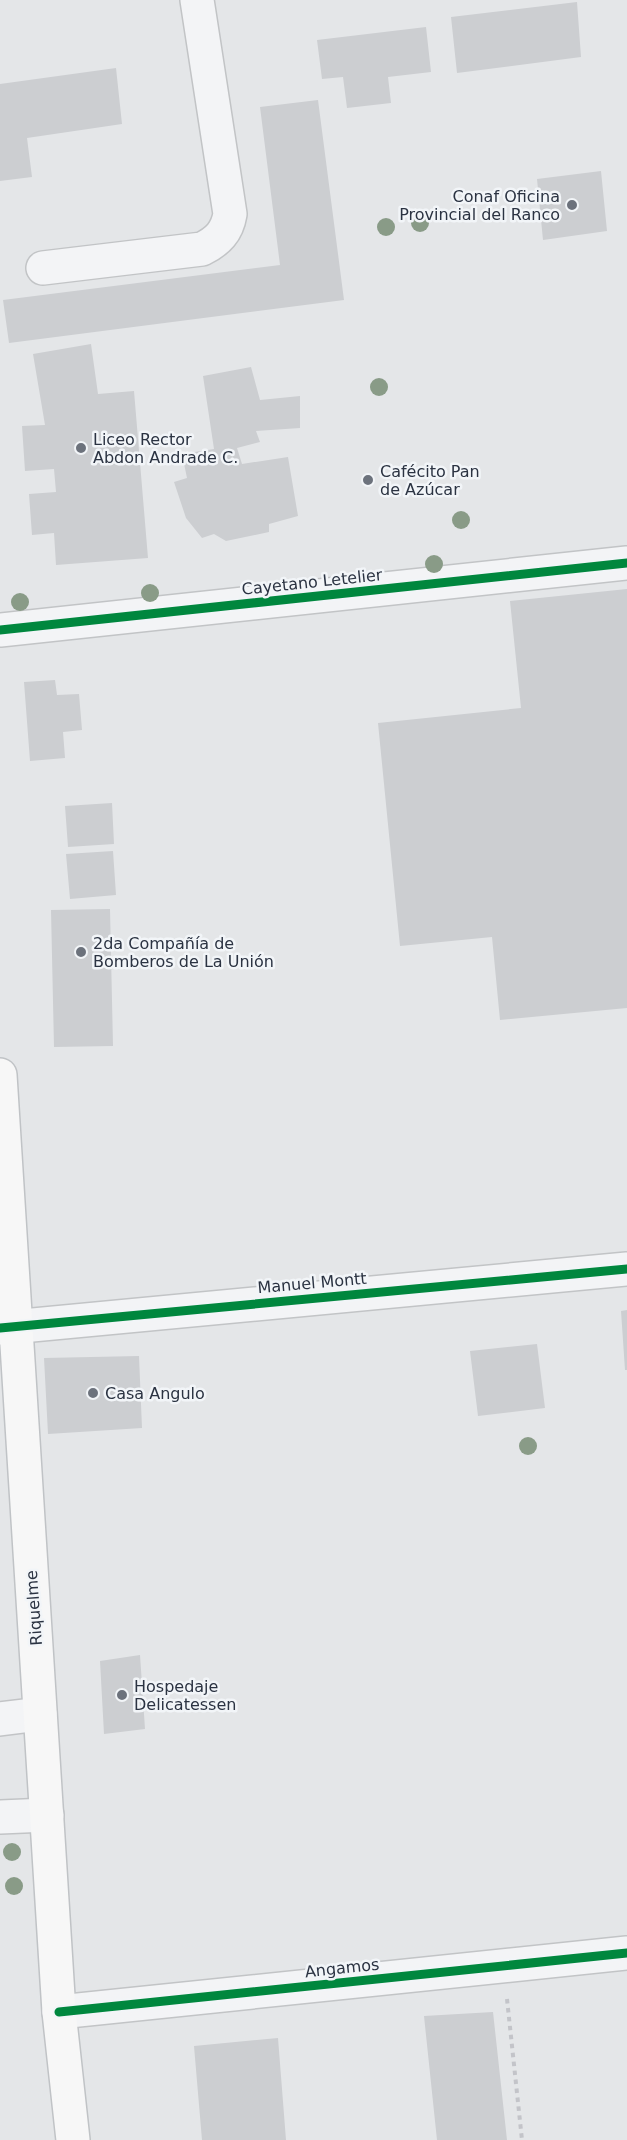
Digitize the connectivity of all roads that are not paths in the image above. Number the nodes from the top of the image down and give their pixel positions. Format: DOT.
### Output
graph roads {
  1 [pos="197,0"];
  2 [pos="43,268"];
  3 [pos="627,563"];
  4 [pos="0,630"];
  5 [pos="1,1092"];
  6 [pos="627,1269"];
  7 [pos="8,1327"];
  8 [pos="40,1714"];
  9 [pos="0,1719"];
  10 [pos="47,1815"];
  11 [pos="0,1816"];
  12 [pos="627,1953"];
  13 [pos="59,2012"];
  14 [pos="73,2140"];
  1 -- 2 [label="street"];
  3 -- 4 [label="street, Cayetano Letelier"];
  5 -- 7 [label="main road, Riquelme"];
  6 -- 7 [label="street, Manuel Montt"];
  7 -- 8 [label="main road, Riquelme"];
  8 -- 9 [label="street"];
  8 -- 10 [label="main road, Riquelme"];
  10 -- 11 [label="street"];
  10 -- 13 [label="main road, Riquelme"];
  12 -- 13 [label="street, Angamos"];
  13 -- 14 [label="main road, Riquelme"];
}
